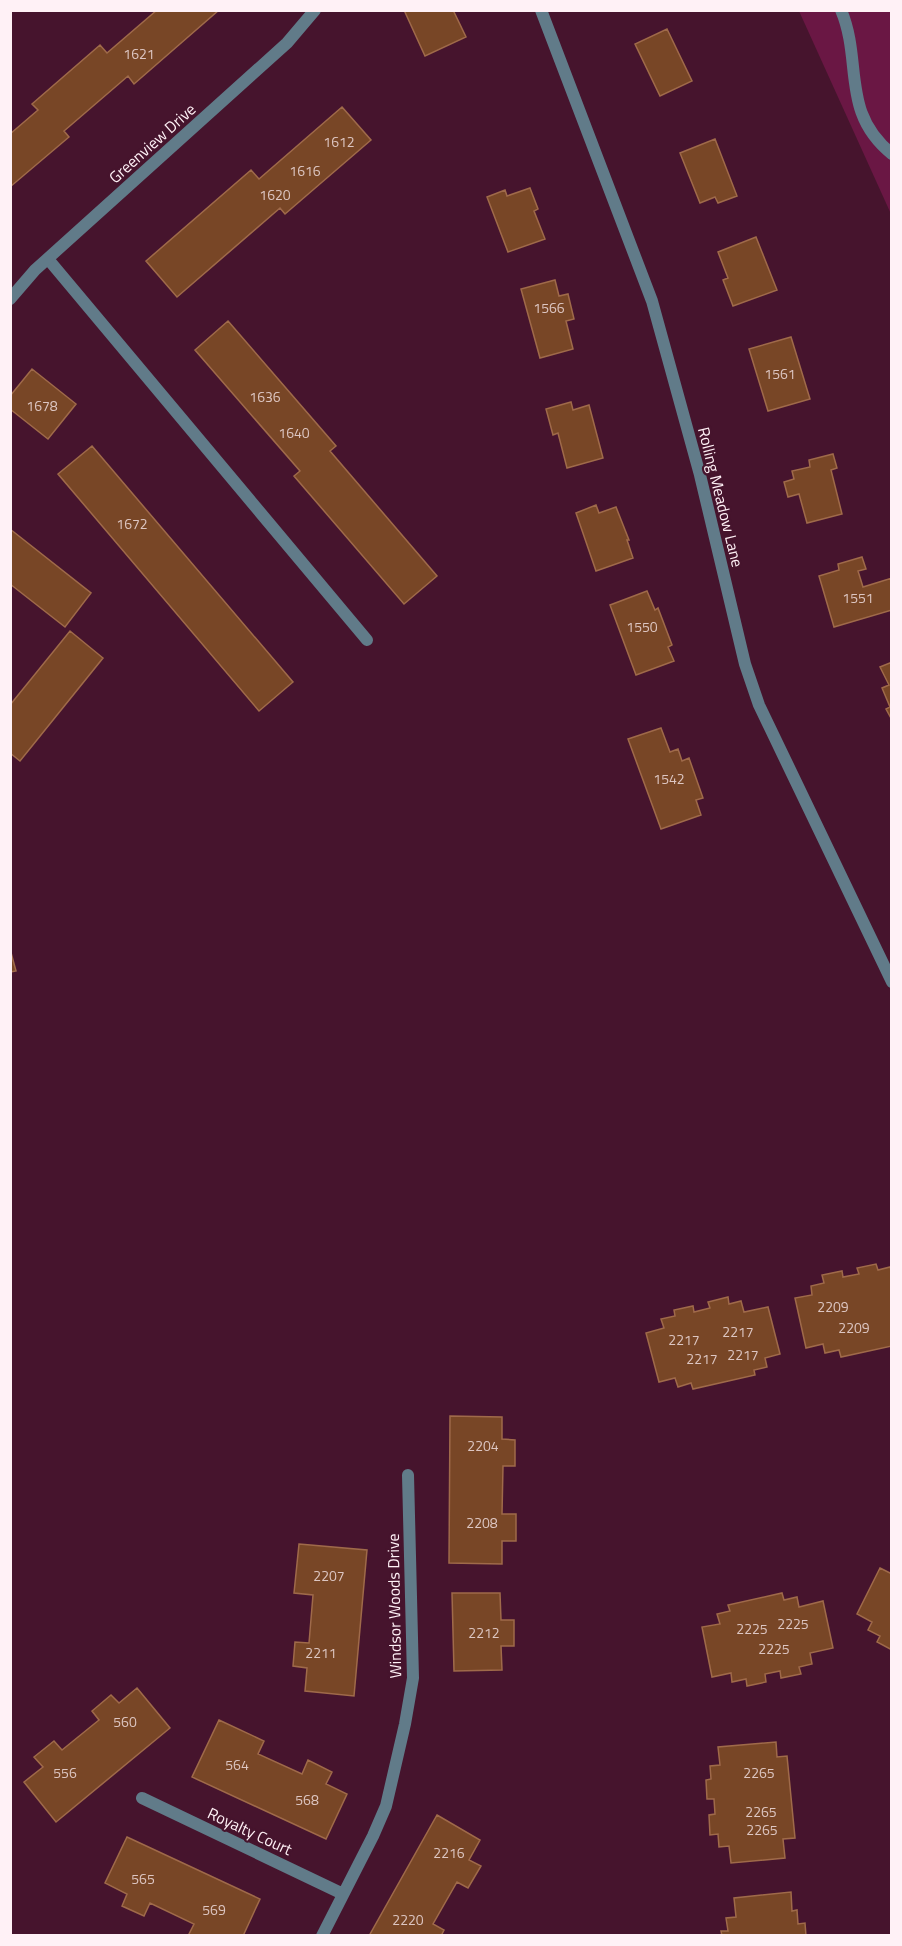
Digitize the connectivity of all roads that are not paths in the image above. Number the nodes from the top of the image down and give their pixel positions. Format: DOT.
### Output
graph roads {
  1 [pos="315,10"];
  2 [pos="541,10"];
  3 [pos="841,10"];
  4 [pos="891,154"];
  5 [pos="48,259"];
  6 [pos="10,299"];
  7 [pos="367,639"];
  8 [pos="891,982"];
  9 [pos="408,1475"];
  10 [pos="142,1798"];
  11 [pos="343,1893"];
  12 [pos="322,1935"];
  1 -- 5 [label="street, Greenview Drive"];
  2 -- 8 [label="street, Rolling Meadow Lane"];
  3 -- 4 [label="street"];
  5 -- 6 [label="street, Greenview Drive"];
  5 -- 7 [label="street"];
  9 -- 11 [label="street, Windsor Woods Drive"];
  10 -- 11 [label="street, Royalty Court"];
  11 -- 12 [label="street, Windsor Woods Drive"];
}
